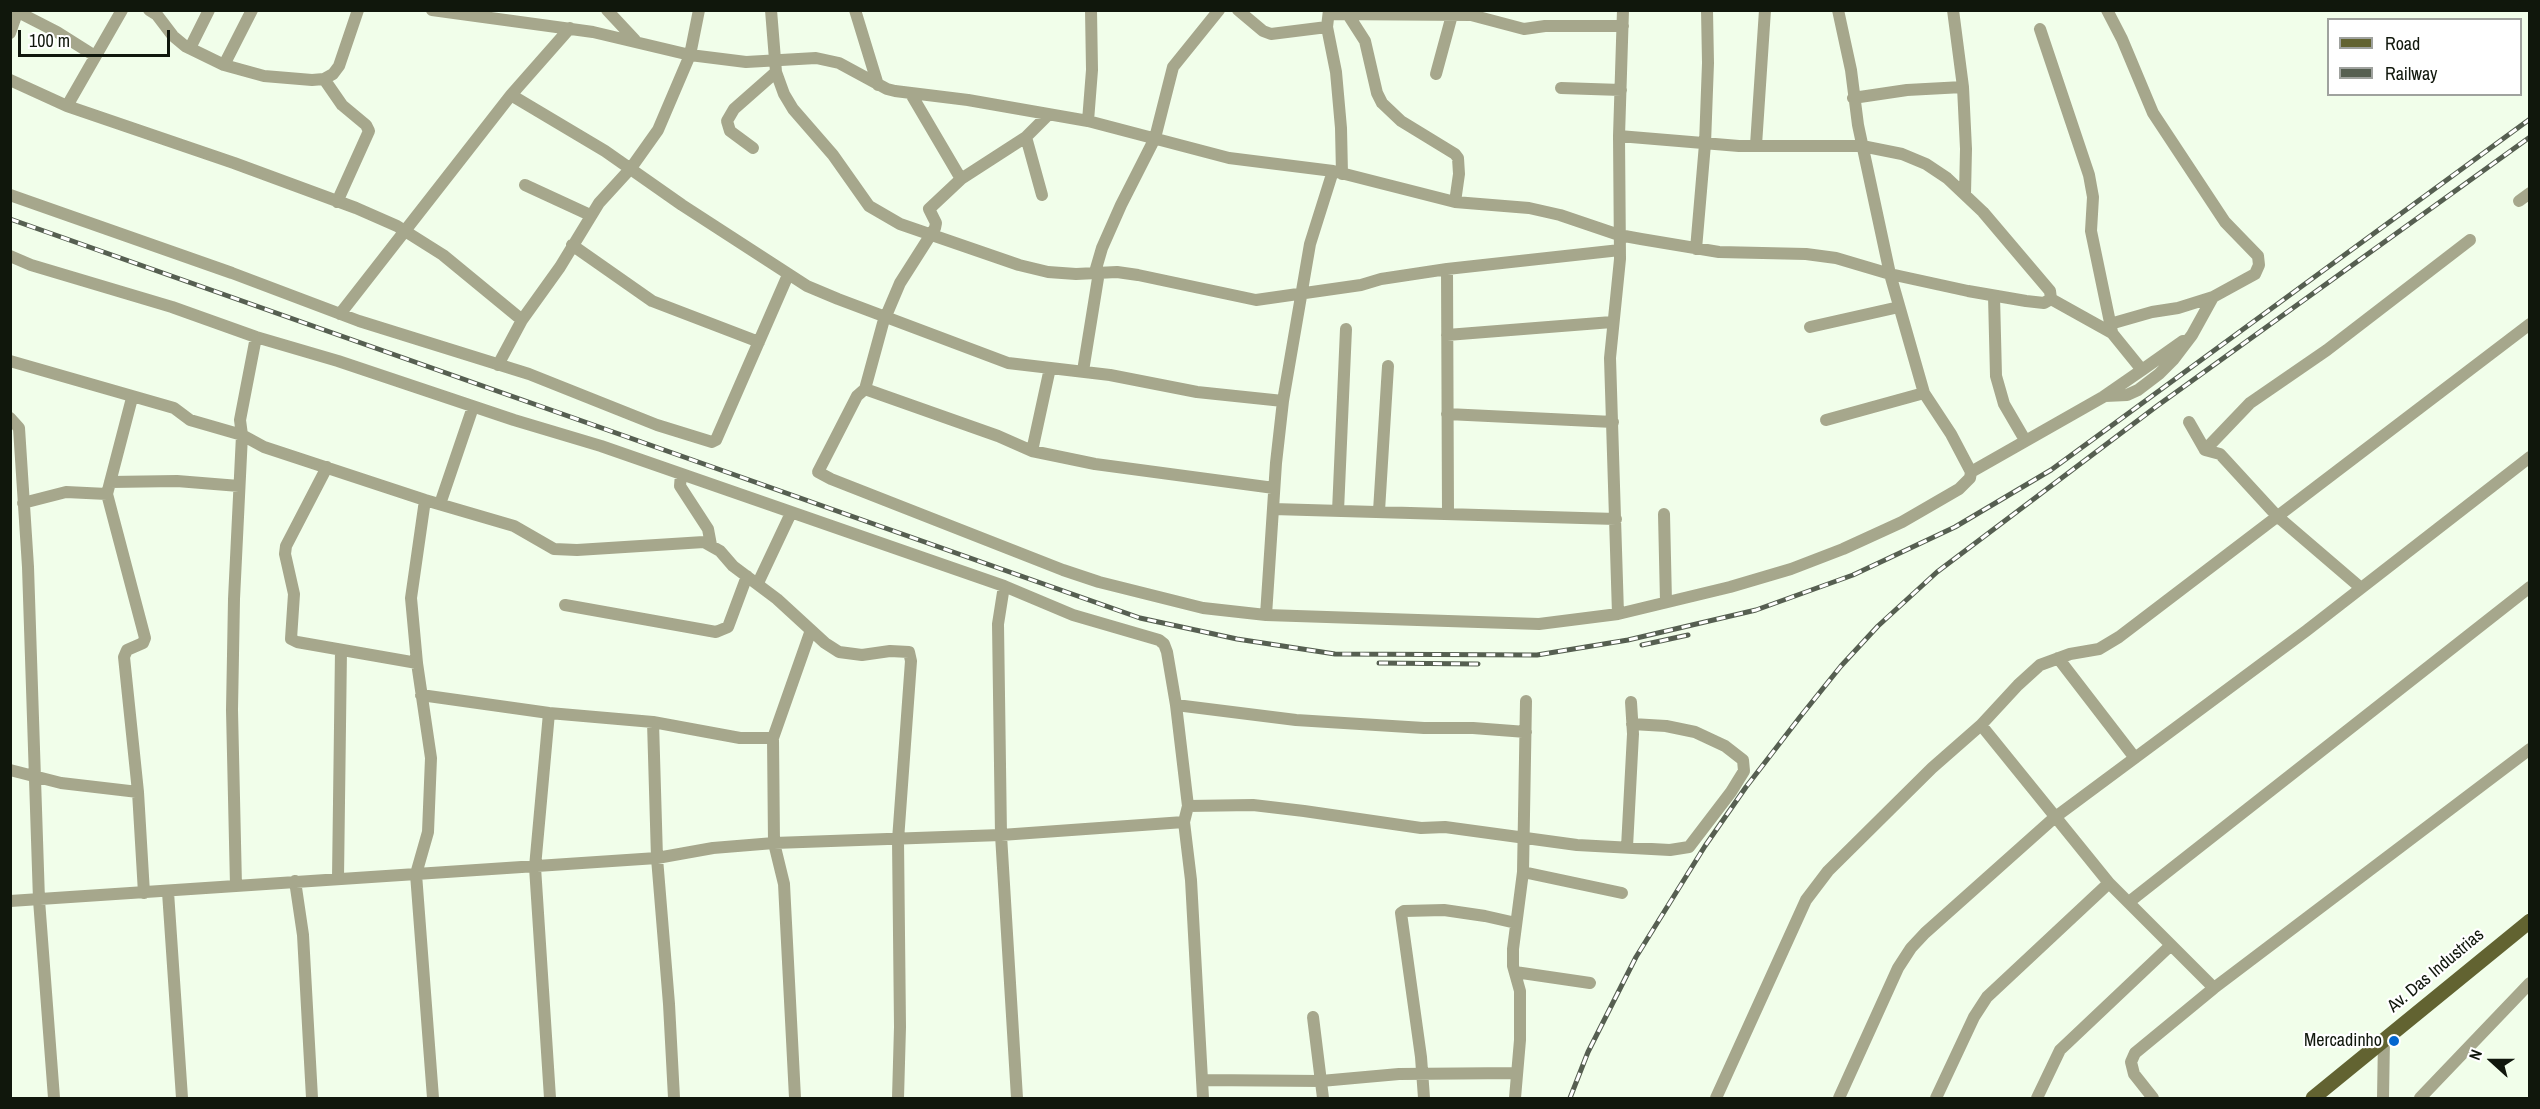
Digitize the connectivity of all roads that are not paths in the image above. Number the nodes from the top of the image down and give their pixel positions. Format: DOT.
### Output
graph roads {
  1 [pos="122,10"];
  2 [pos="149,10"];
  3 [pos="209,10"];
  4 [pos="252,10"];
  5 [pos="358,10"];
  6 [pos="432,10"];
  7 [pos="607,10"];
  8 [pos="699,10"];
  9 [pos="771,10"];
  10 [pos="855,10"];
  11 [pos="1091,10"];
  12 [pos="1219,10"];
  13 [pos="1238,10"];
  14 [pos="1623,10"];
  15 [pos="1707,10"];
  16 [pos="1765,10"];
  17 [pos="1838,10"];
  18 [pos="1953,10"];
  19 [pos="2107,10"];
  20 [pos="18,11"];
  21 [pos="1329,12"];
  22 [pos="1347,13"];
  23 [pos="499,15"];
  24 [pos="1452,15"];
  25 [pos="1623,26"];
  26 [pos="1327,27"];
  27 [pos="570,28"];
  28 [pos="2040,29"];
  29 [pos="10,33"];
  30 [pos="636,41"];
  31 [pos="190,48"];
  32 [pos="690,55"];
  33 [pos="95,56"];
  34 [pos="224,65"];
  35 [pos="776,66"];
  36 [pos="1436,75"];
  37 [pos="324,79"];
  38 [pos="10,80"];
  39 [pos="878,85"];
  40 [pos="1963,87"];
  41 [pos="1561,88"];
  42 [pos="1621,90"];
  43 [pos="911,94"];
  44 [pos="511,95"];
  45 [pos="1853,98"];
  46 [pos="67,106"];
  47 [pos="1048,115"];
  48 [pos="1088,121"];
  49 [pos="1619,136"];
  50 [pos="1026,137"];
  51 [pos="1155,138"];
  52 [pos="1706,144"];
  53 [pos="1756,145"];
  54 [pos="1862,146"];
  55 [pos="753,148"];
  56 [pos="631,168"];
  57 [pos="1337,172"];
  58 [pos="962,179"];
  59 [pos="525,185"];
  60 [pos="1965,194"];
  61 [pos="10,195"];
  62 [pos="1042,195"];
  63 [pos="337,202"];
  64 [pos="1455,202"];
  65 [pos="590,215"];
  66 [pos="404,230"];
  67 [pos="931,234"];
  68 [pos="1619,235"];
  69 [pos="2470,240"];
  70 [pos="572,245"];
  71 [pos="1696,249"];
  72 [pos="1620,250"];
  73 [pos="10,256"];
  74 [pos="1447,269"];
  75 [pos="1097,272"];
  76 [pos="1890,274"];
  77 [pos="788,275"];
  78 [pos="1302,294"];
  79 [pos="1994,296"];
  80 [pos="2213,297"];
  81 [pos="2051,299"];
  82 [pos="1899,307"];
  83 [pos="340,314"];
  84 [pos="885,318"];
  85 [pos="522,320"];
  86 [pos="1612,321"];
  87 [pos="2529,324"];
  88 [pos="1810,327"];
  89 [pos="1346,329"];
  90 [pos="2111,329"];
  91 [pos="1446,335"];
  92 [pos="2192,335"];
  93 [pos="256,337"];
  94 [pos="759,342"];
  95 [pos="10,361"];
  96 [pos="498,365"];
  97 [pos="1388,366"];
  98 [pos="1050,368"];
  99 [pos="2142,370"];
  100 [pos="1083,371"];
  101 [pos="865,389"];
  102 [pos="1924,393"];
  103 [pos="2103,397"];
  104 [pos="132,398"];
  105 [pos="1283,401"];
  106 [pos="472,406"];
  107 [pos="1447,414"];
  108 [pos="10,418"];
  109 [pos="1826,420"];
  110 [pos="1613,422"];
  111 [pos="2189,422"];
  112 [pos="242,435"];
  113 [pos="2025,440"];
  114 [pos="2205,450"];
  115 [pos="1032,451"];
  116 [pos="2529,457"];
  117 [pos="327,467"];
  118 [pos="1971,472"];
  119 [pos="681,474"];
  120 [pos="239,486"];
  121 [pos="109,488"];
  122 [pos="1274,489"];
  123 [pos="425,500"];
  124 [pos="23,503"];
  125 [pos="440,504"];
  126 [pos="1273,509"];
  127 [pos="1338,511"];
  128 [pos="1379,511"];
  129 [pos="791,513"];
  130 [pos="1448,514"];
  131 [pos="1664,514"];
  132 [pos="2277,516"];
  133 [pos="1616,519"];
  134 [pos="711,545"];
  135 [pos="747,576"];
  136 [pos="758,583"];
  137 [pos="1004,586"];
  138 [pos="2529,587"];
  139 [pos="2361,588"];
  140 [pos="1666,602"];
  141 [pos="565,606"];
  142 [pos="1618,614"];
  143 [pos="1266,615"];
  144 [pos="811,630"];
  145 [pos="341,650"];
  146 [pos="2058,658"];
  147 [pos="417,663"];
  148 [pos="421,695"];
  149 [pos="1526,701"];
  150 [pos="1631,702"];
  151 [pos="1176,705"];
  152 [pos="549,713"];
  153 [pos="653,722"];
  154 [pos="1632,724"];
  155 [pos="1982,725"];
  156 [pos="1526,732"];
  157 [pos="773,738"];
  158 [pos="2529,749"];
  159 [pos="2135,758"];
  160 [pos="10,770"];
  161 [pos="37,778"];
  162 [pos="138,792"];
  163 [pos="1188,806"];
  164 [pos="2054,818"];
  165 [pos="1184,822"];
  166 [pos="1002,835"];
  167 [pos="1524,837"];
  168 [pos="898,840"];
  169 [pos="774,843"];
  170 [pos="1627,848"];
  171 [pos="657,858"];
  172 [pos="535,867"];
  173 [pos="1523,872"];
  174 [pos="416,874"];
  175 [pos="338,878"];
  176 [pos="296,881"];
  177 [pos="2109,883"];
  178 [pos="237,886"];
  179 [pos="168,892"];
  180 [pos="144,893"];
  181 [pos="1622,893"];
  182 [pos="39,900"];
  183 [pos="10,901"];
  184 [pos="2129,902"];
  185 [pos="2529,921"];
  186 [pos="1516,923"];
  187 [pos="2170,946"];
  188 [pos="1515,972"];
  189 [pos="2529,982"];
  190 [pos="1590,983"];
  191 [pos="2214,988"];
  192 [pos="1313,1017"];
  193 [pos="2384,1039"];
  194 [pos="1517,1072"];
  195 [pos="1422,1074"];
  196 [pos="1202,1080"];
  197 [pos="1322,1081"];
  198 [pos="54,1098"];
  199 [pos="182,1098"];
  200 [pos="312,1098"];
  201 [pos="433,1098"];
  202 [pos="550,1098"];
  203 [pos="674,1098"];
  204 [pos="795,1098"];
  205 [pos="898,1098"];
  206 [pos="1017,1098"];
  207 [pos="1203,1098"];
  208 [pos="1323,1098"];
  209 [pos="1424,1098"];
  210 [pos="1515,1098"];
  211 [pos="1716,1098"];
  212 [pos="1839,1098"];
  213 [pos="1936,1098"];
  214 [pos="2037,1098"];
  215 [pos="2153,1098"];
  216 [pos="2313,1098"];
  217 [pos="2383,1098"];
  218 [pos="2420,1098"];
  1 -- 33 [label="street"];
  2 -- 31 [label="street"];
  3 -- 31 [label="street"];
  4 -- 34 [label="street"];
  5 -- 37 [label="street"];
  6 -- 23 [label="street"];
  7 -- 30 [label="street"];
  8 -- 32 [label="street"];
  9 -- 35 [label="street"];
  10 -- 39 [label="street"];
  11 -- 48 [label="street"];
  12 -- 51 [label="street"];
  13 -- 26 [label="street"];
  14 -- 25 [label="street"];
  15 -- 52 [label="street"];
  16 -- 53 [label="street"];
  17 -- 45 [label="street"];
  18 -- 40 [label="street"];
  19 -- 80 [label="street"];
  20 -- 29 [label="street"];
  20 -- 33 [label="street"];
  21 -- 22 [label="street"];
  21 -- 26 [label="street"];
  22 -- 24 [label="street"];
  22 -- 64 [label="street"];
  23 -- 27 [label="street"];
  24 -- 25 [label="street"];
  24 -- 36 [label="street"];
  25 -- 42 [label="street"];
  26 -- 57 [label="street"];
  27 -- 30 [label="street"];
  27 -- 44 [label="street"];
  28 -- 90 [label="street"];
  30 -- 32 [label="street"];
  31 -- 34 [label="street"];
  32 -- 35 [label="street"];
  32 -- 56 [label="street"];
  33 -- 46 [label="street"];
  34 -- 37 [label="street"];
  35 -- 39 [label="street"];
  35 -- 55 [label="street"];
  35 -- 67 [label="street"];
  37 -- 63 [label="street"];
  38 -- 46 [label="street"];
  39 -- 43 [label="street"];
  40 -- 45 [label="street"];
  40 -- 60 [label="street"];
  41 -- 42 [label="street"];
  42 -- 49 [label="street"];
  43 -- 47 [label="street"];
  43 -- 58 [label="street"];
  44 -- 56 [label="street"];
  44 -- 66 [label="street"];
  45 -- 54 [label="street"];
  46 -- 63 [label="street"];
  47 -- 48 [label="street"];
  47 -- 50 [label="street"];
  48 -- 51 [label="street"];
  49 -- 52 [label="street"];
  49 -- 68 [label="street"];
  50 -- 58 [label="street"];
  50 -- 62 [label="street"];
  51 -- 57 [label="street"];
  51 -- 75 [label="street"];
  52 -- 53 [label="street"];
  52 -- 71 [label="street"];
  53 -- 54 [label="street"];
  54 -- 60 [label="street"];
  54 -- 76 [label="street"];
  56 -- 65 [label="street"];
  56 -- 77 [label="street"];
  57 -- 64 [label="street"];
  57 -- 78 [label="street"];
  58 -- 67 [label="street"];
  59 -- 65 [label="street"];
  60 -- 81 [label="street"];
  61 -- 83 [label="street"];
  63 -- 66 [label="street"];
  64 -- 68 [label="street"];
  65 -- 70 [label="street"];
  66 -- 83 [label="street"];
  66 -- 85 [label="street"];
  67 -- 75 [label="street"];
  67 -- 84 [label="street"];
  68 -- 71 [label="street"];
  68 -- 72 [label="street"];
  69 -- 114 [label="street"];
  70 -- 85 [label="street"];
  70 -- 94 [label="street"];
  71 -- 76 [label="street"];
  72 -- 74 [label="street"];
  72 -- 86 [label="street"];
  73 -- 93 [label="street"];
  74 -- 78 [label="street"];
  74 -- 91 [label="street"];
  75 -- 78 [label="street"];
  75 -- 100 [label="street"];
  76 -- 79 [label="street"];
  76 -- 82 [label="street"];
  77 -- 84 [label="street"];
  77 -- 94 [label="street"];
  78 -- 105 [label="street"];
  79 -- 81 [label="street"];
  79 -- 113 [label="street"];
  80 -- 90 [label="street"];
  80 -- 92 [label="street"];
  81 -- 90 [label="street"];
  82 -- 88 [label="street"];
  82 -- 102 [label="street"];
  83 -- 96 [label="street"];
  84 -- 98 [label="street"];
  84 -- 101 [label="street"];
  85 -- 96 [label="street"];
  86 -- 91 [label="street"];
  86 -- 110 [label="street"];
  87 -- 132 [label="street"];
  89 -- 127 [label="street"];
  90 -- 99 [label="street"];
  91 -- 107 [label="street"];
  92 -- 99 [label="street"];
  92 -- 103 [label="street"];
  93 -- 106 [label="street"];
  93 -- 112 [label="street"];
  94 -- 96 [label="street"];
  95 -- 104 [label="street"];
  97 -- 128 [label="street"];
  98 -- 100 [label="street"];
  98 -- 115 [label="street"];
  99 -- 103 [label="street"];
  100 -- 105 [label="street"];
  101 -- 115 [label="street"];
  101 -- 143 [label="street"];
  102 -- 109 [label="street"];
  102 -- 118 [label="street"];
  103 -- 113 [label="street"];
  104 -- 112 [label="street"];
  104 -- 121 [label="street"];
  105 -- 122 [label="street"];
  106 -- 119 [label="street"];
  106 -- 125 [label="street"];
  107 -- 110 [label="street"];
  107 -- 130 [label="street"];
  108 -- 124 [label="street"];
  110 -- 133 [label="street"];
  111 -- 114 [label="street"];
  112 -- 117 [label="street"];
  112 -- 120 [label="street"];
  113 -- 118 [label="street"];
  114 -- 132 [label="street"];
  115 -- 122 [label="street"];
  116 -- 139 [label="street"];
  117 -- 123 [label="street"];
  117 -- 145 [label="street"];
  118 -- 140 [label="street"];
  119 -- 129 [label="street"];
  119 -- 134 [label="street"];
  120 -- 121 [label="street"];
  120 -- 178 [label="street"];
  121 -- 124 [label="street"];
  121 -- 162 [label="street"];
  122 -- 126 [label="street"];
  123 -- 125 [label="street"];
  123 -- 147 [label="street"];
  124 -- 161 [label="street"];
  125 -- 134 [label="street"];
  126 -- 127 [label="street"];
  126 -- 143 [label="street"];
  127 -- 128 [label="street"];
  128 -- 130 [label="street"];
  129 -- 136 [label="street"];
  129 -- 137 [label="street"];
  130 -- 133 [label="street"];
  131 -- 140 [label="street"];
  132 -- 139 [label="street"];
  132 -- 146 [label="street"];
  133 -- 142 [label="street"];
  134 -- 135 [label="street"];
  135 -- 136 [label="street"];
  135 -- 141 [label="street"];
  136 -- 144 [label="street"];
  137 -- 151 [label="street"];
  137 -- 166 [label="street"];
  138 -- 184 [label="street"];
  139 -- 159 [label="street"];
  140 -- 142 [label="street"];
  142 -- 143 [label="street"];
  144 -- 157 [label="street"];
  144 -- 168 [label="street"];
  145 -- 147 [label="street"];
  145 -- 175 [label="street"];
  146 -- 155 [label="street"];
  146 -- 159 [label="street"];
  147 -- 148 [label="street"];
  148 -- 152 [label="street"];
  148 -- 174 [label="street"];
  149 -- 156 [label="street"];
  150 -- 154 [label="street"];
  151 -- 156 [label="street"];
  151 -- 163 [label="street"];
  152 -- 153 [label="street"];
  152 -- 172 [label="street"];
  153 -- 157 [label="street"];
  153 -- 171 [label="street"];
  154 -- 170 [label="street"];
  154 -- 170 [label="street"];
  155 -- 164 [label="street"];
  155 -- 211 [label="street"];
  156 -- 167 [label="street"];
  157 -- 169 [label="street"];
  158 -- 191 [label="street"];
  159 -- 164 [label="street"];
  160 -- 161 [label="street"];
  161 -- 162 [label="street"];
  161 -- 182 [label="street"];
  162 -- 180 [label="street"];
  163 -- 165 [label="street"];
  163 -- 167 [label="street"];
  164 -- 177 [label="street"];
  164 -- 212 [label="street"];
  165 -- 166 [label="street"];
  165 -- 196 [label="street"];
  166 -- 168 [label="street"];
  166 -- 206 [label="street"];
  167 -- 170 [label="street"];
  167 -- 173 [label="street"];
  168 -- 169 [label="street"];
  168 -- 205 [label="street"];
  169 -- 171 [label="street"];
  169 -- 204 [label="street"];
  171 -- 172 [label="street"];
  171 -- 203 [label="street"];
  172 -- 174 [label="street"];
  172 -- 202 [label="street"];
  173 -- 181 [label="street"];
  173 -- 186 [label="street"];
  174 -- 175 [label="street"];
  174 -- 201 [label="street"];
  175 -- 176 [label="street"];
  176 -- 178 [label="street"];
  176 -- 200 [label="street"];
  177 -- 184 [label="street"];
  177 -- 213 [label="street"];
  178 -- 179 [label="street"];
  179 -- 180 [label="street"];
  179 -- 199 [label="street"];
  180 -- 182 [label="street"];
  182 -- 183 [label="street"];
  182 -- 198 [label="street"];
  184 -- 187 [label="street"];
  185 -- 193 [label="main road, Av. Das Industrias"];
  186 -- 188 [label="street"];
  186 -- 195 [label="street"];
  187 -- 191 [label="street"];
  187 -- 214 [label="street"];
  188 -- 190 [label="street"];
  188 -- 194 [label="street"];
  189 -- 218 [label="street"];
  191 -- 215 [label="street"];
  192 -- 197 [label="street"];
  193 -- 216 [label="main road, Av. Das Industrias"];
  193 -- 217 [label="street"];
  194 -- 195 [label="street"];
  194 -- 210 [label="street"];
  195 -- 197 [label="street"];
  195 -- 209 [label="street"];
  196 -- 197 [label="street"];
  196 -- 207 [label="street"];
  197 -- 208 [label="street"];
}
